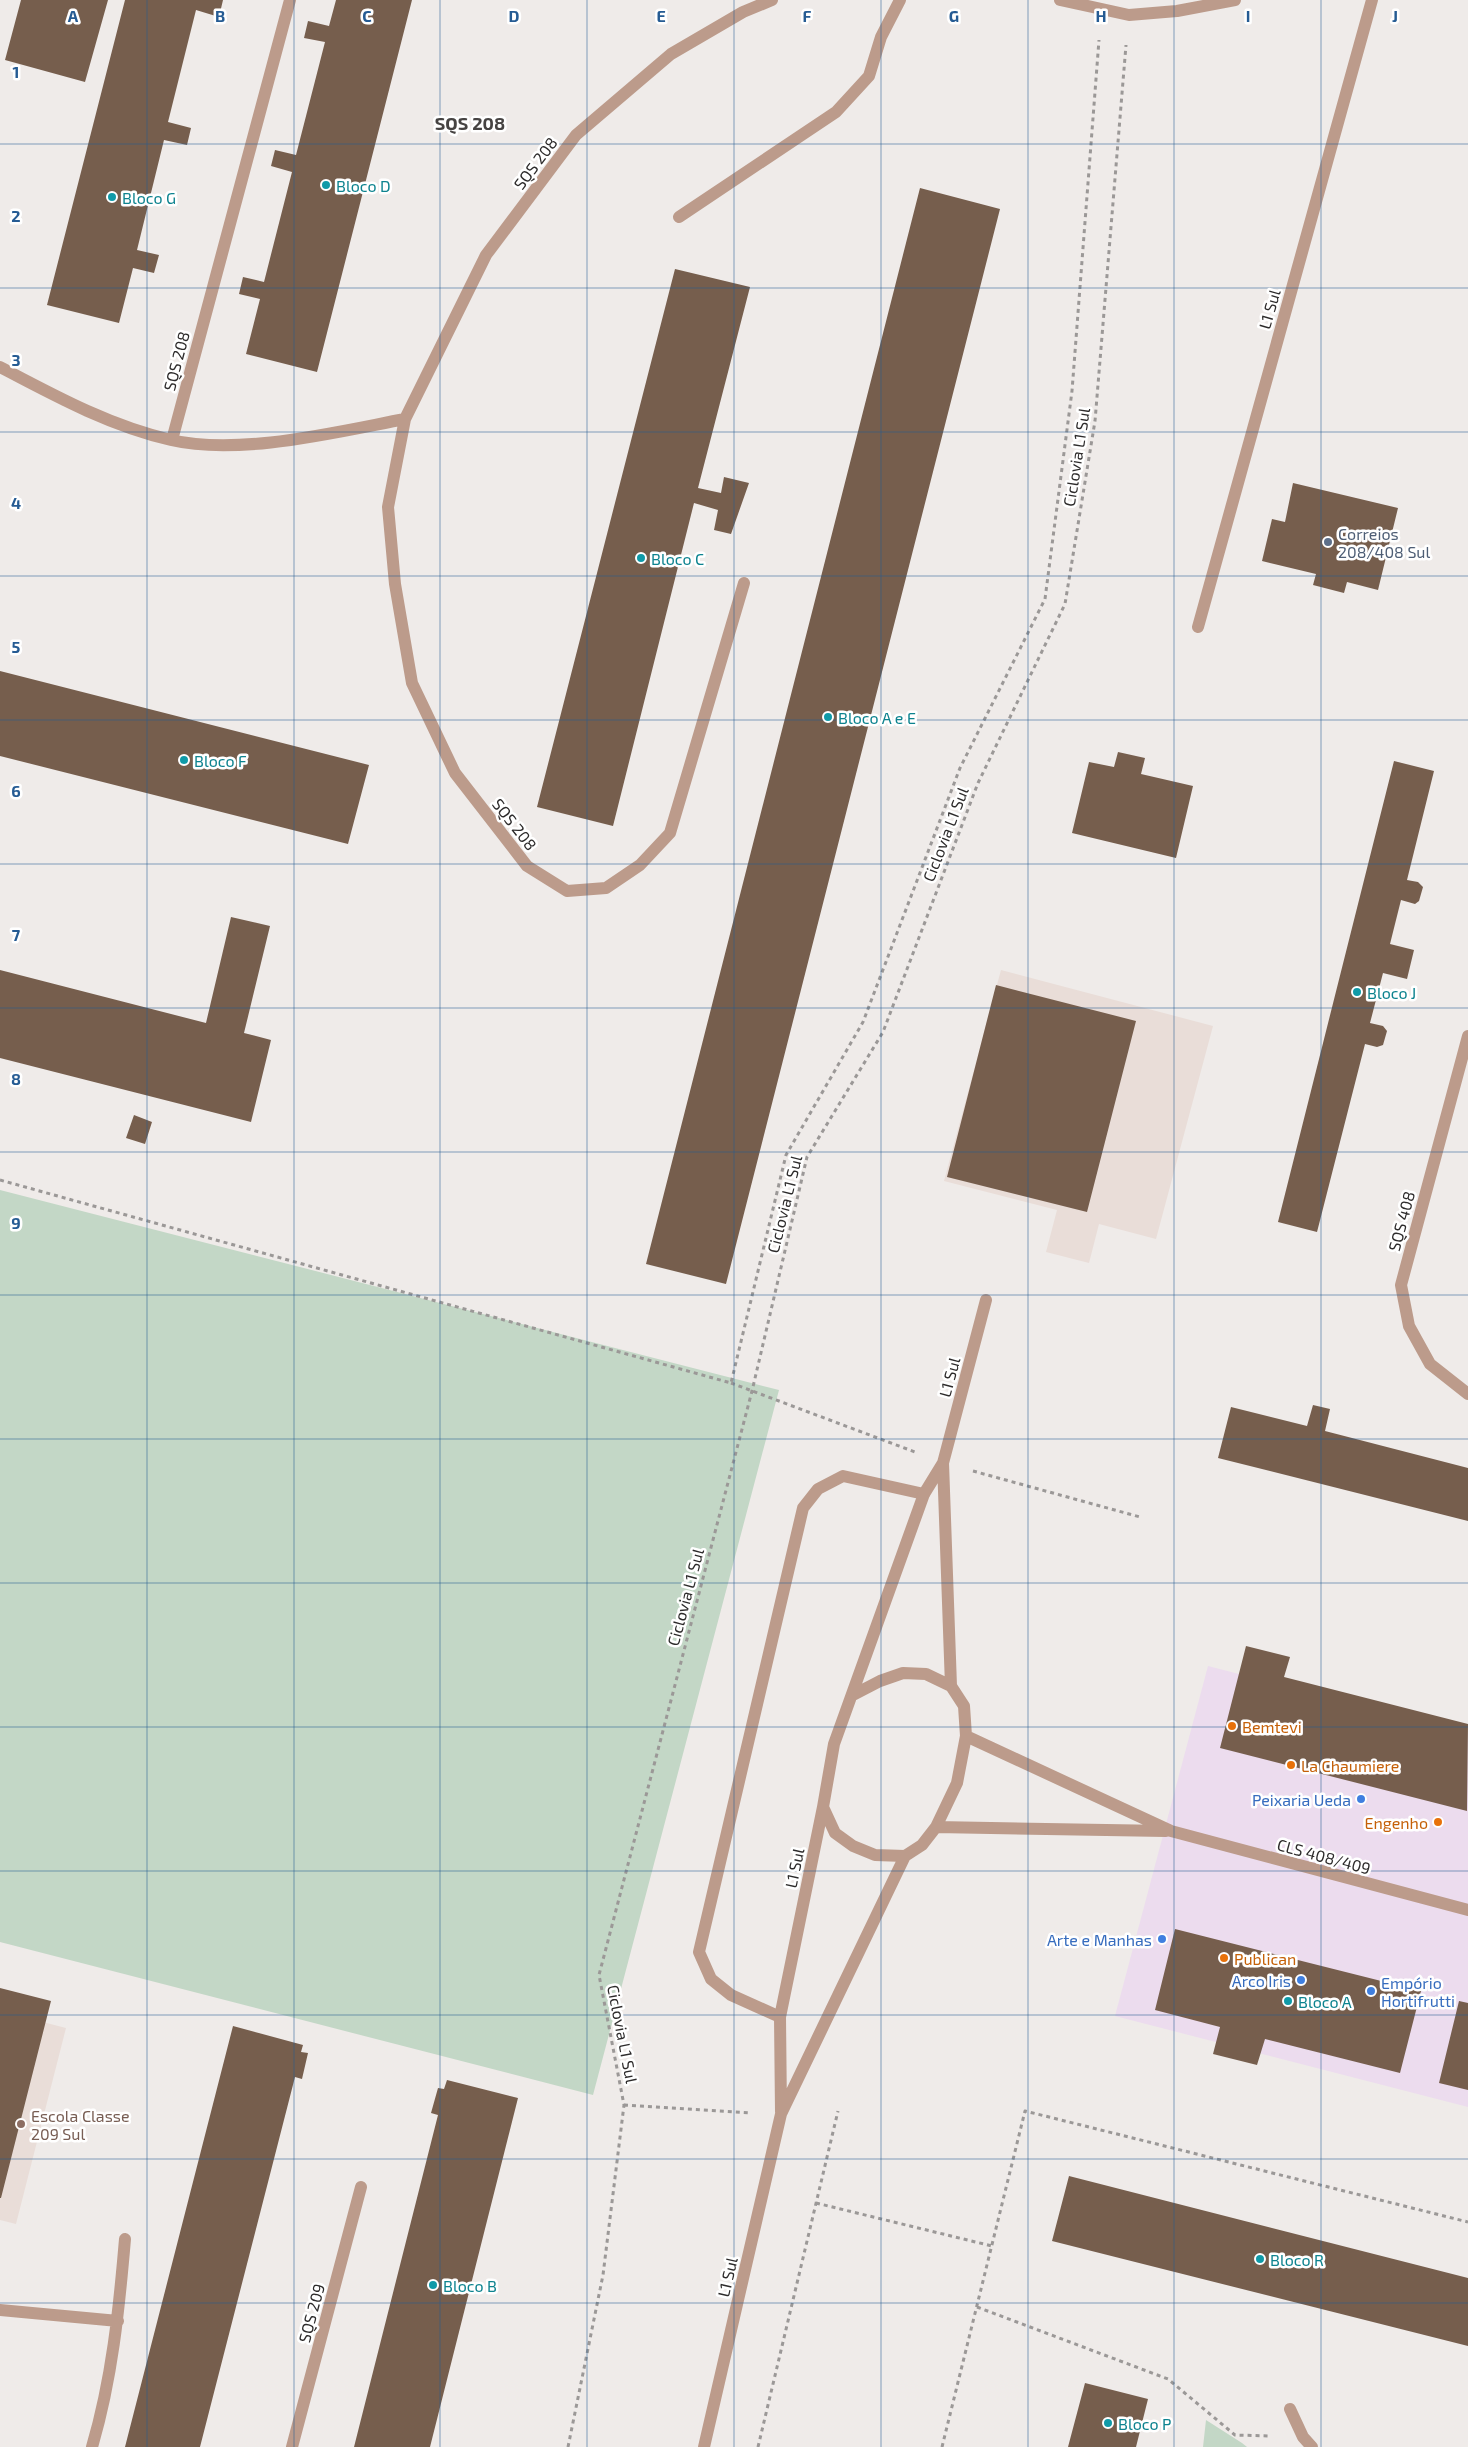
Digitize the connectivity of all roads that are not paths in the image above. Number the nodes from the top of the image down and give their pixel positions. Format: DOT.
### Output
graph roads {
  1 [pos="290,0"];
  2 [pos="772,0"];
  3 [pos="900,0"];
  4 [pos="1060,0"];
  5 [pos="1235,0"];
  6 [pos="1372,0"];
  7 [pos="679,216"];
  8 [pos="0,367"];
  9 [pos="405,419"];
  10 [pos="172,440"];
  11 [pos="744,583"];
  12 [pos="1198,627"];
  13 [pos="1468,1036"];
  14 [pos="986,1300"];
  15 [pos="1468,1394"];
  16 [pos="943,1463"];
  17 [pos="924,1494"];
  18 [pos="951,1686"];
  19 [pos="853,1696"];
  20 [pos="966,1736"];
  21 [pos="823,1807"];
  22 [pos="936,1827"];
  23 [pos="1171,1831"];
  24 [pos="905,1856"];
  25 [pos="1468,1910"];
  26 [pos="780,2017"];
  27 [pos="781,2114"];
  28 [pos="361,2187"];
  29 [pos="125,2239"];
  30 [pos="0,2310"];
  31 [pos="118,2321"];
  32 [pos="1290,2409"];
  33 [pos="92,2447"];
  34 [pos="292,2447"];
  35 [pos="704,2447"];
  36 [pos="1312,2447"];
  1 -- 10 [label="street, SQS 208"];
  2 -- 9 [label="street, SQS 208"];
  3 -- 7 [label="street"];
  4 -- 5 [label="street"];
  6 -- 12 [label="street, L1 Sul"];
  8 -- 10 [label="street"];
  9 -- 10 [label="street"];
  9 -- 11 [label="street, SQS 208"];
  13 -- 15 [label="street, SQS 408"];
  14 -- 16 [label="street, L1 Sul"];
  16 -- 17 [label="street, L1 Sul"];
  16 -- 18 [label="street, L1 Sul"];
  17 -- 19 [label="street, L1 Sul"];
  17 -- 26 [label="street"];
  18 -- 19 [label="street"];
  18 -- 20 [label="street"];
  19 -- 21 [label="street"];
  20 -- 22 [label="street"];
  20 -- 23 [label="street, CLS 408/409"];
  21 -- 24 [label="street"];
  21 -- 26 [label="street, L1 Sul"];
  22 -- 23 [label="street, CLS 408/409"];
  22 -- 24 [label="street"];
  23 -- 25 [label="street, CLS 408/409"];
  24 -- 27 [label="street, L1 Sul"];
  26 -- 27 [label="street, L1 Sul"];
  27 -- 35 [label="street, L1 Sul"];
  28 -- 34 [label="street, SQS 209"];
  29 -- 31 [label="street"];
  30 -- 31 [label="street"];
  31 -- 33 [label="street"];
  32 -- 36 [label="street"];
}
